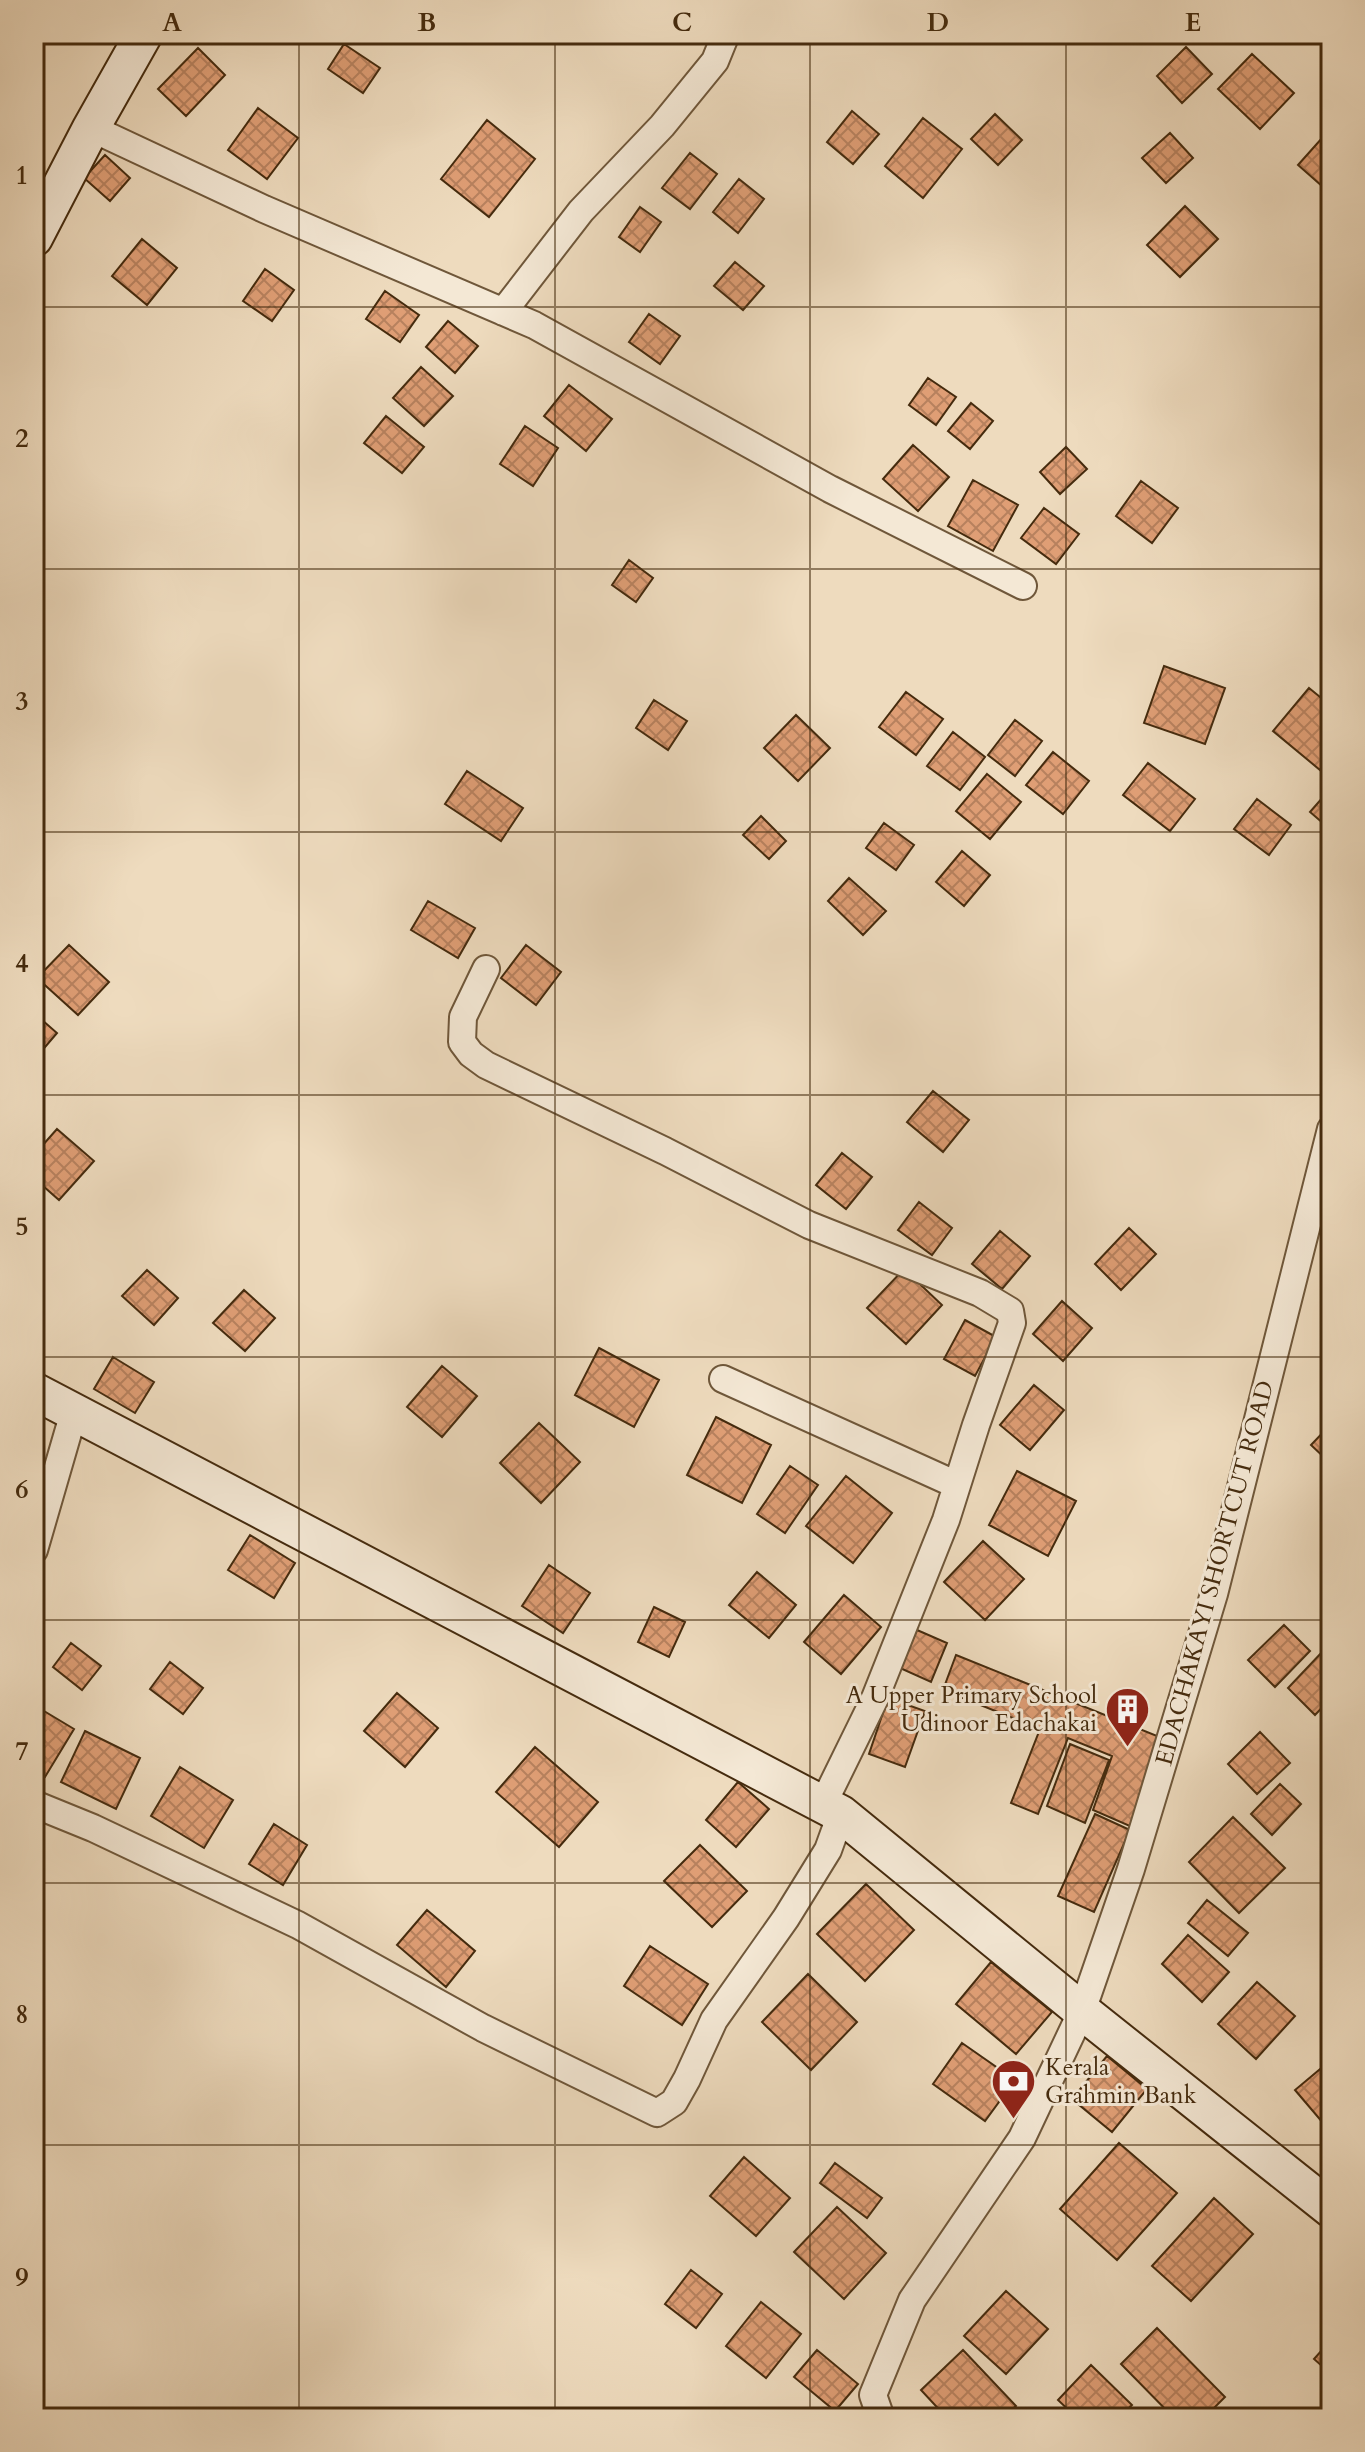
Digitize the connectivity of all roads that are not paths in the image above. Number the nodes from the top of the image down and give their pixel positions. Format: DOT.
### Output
graph roads {
  1 [pos="144,34"];
  2 [pos="726,34"];
  3 [pos="91,128"];
  4 [pos="34,238"];
  5 [pos="503,312"];
  6 [pos="1023,586"];
  7 [pos="486,969"];
  8 [pos="1331,1129"];
  9 [pos="723,1379"];
  10 [pos="34,1391"];
  11 [pos="74,1412"];
  12 [pos="957,1485"];
  13 [pos="34,1550"];
  14 [pos="34,1804"];
  15 [pos="832,1809"];
  16 [pos="1082,2011"];
  17 [pos="1331,2209"];
  18 [pos="881,2418"];
  1 -- 3 [label="main road"];
  2 -- 5 [label="street"];
  3 -- 4 [label="main road"];
  3 -- 5 [label="street"];
  5 -- 6 [label="street"];
  7 -- 12 [label="street"];
  8 -- 16 [label="street, EDACHAKAYI SHORTCUT ROAD"];
  9 -- 12 [label="street"];
  10 -- 11 [label="main road"];
  11 -- 13 [label="street"];
  11 -- 15 [label="main road"];
  12 -- 15 [label="street"];
  14 -- 15 [label="street"];
  15 -- 16 [label="main road"];
  16 -- 17 [label="main road"];
  16 -- 18 [label="street, EDACHAKAYI SHORTCUT ROAD"];
}
